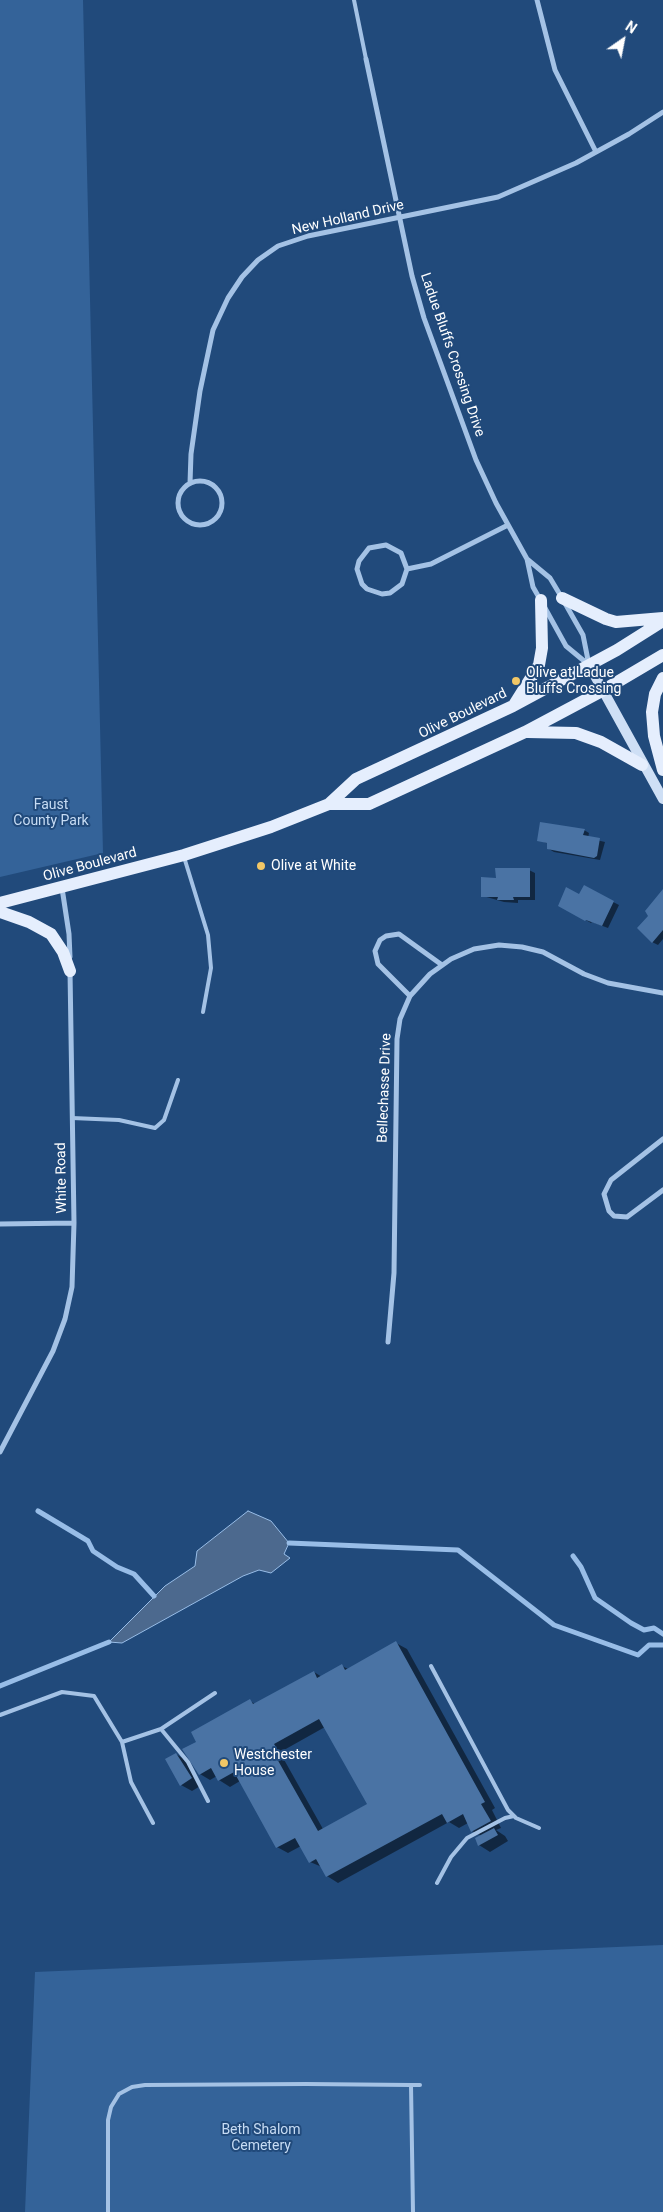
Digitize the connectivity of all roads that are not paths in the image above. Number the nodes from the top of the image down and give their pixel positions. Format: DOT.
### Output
graph roads {
  1 [pos="354,0"];
  2 [pos="537,0"];
  3 [pos="366,58"];
  4 [pos="663,112"];
  5 [pos="596,152"];
  6 [pos="399,218"];
  7 [pos="190,483"];
  8 [pos="508,525"];
  9 [pos="527,559"];
  10 [pos="407,569"];
  11 [pos="562,598"];
  12 [pos="541,600"];
  13 [pos="663,620"];
  14 [pos="663,655"];
  15 [pos="589,665"];
  16 [pos="663,678"];
  17 [pos="602,691"];
  18 [pos="513,706"];
  19 [pos="525,732"];
  20 [pos="642,764"];
  21 [pos="663,770"];
  22 [pos="663,799"];
  23 [pos="329,804"];
  24 [pos="184,855"];
  25 [pos="62,888"];
  26 [pos="0,903"];
  27 [pos="0,912"];
  28 [pos="442,965"];
  29 [pos="70,971"];
  30 [pos="663,993"];
  31 [pos="410,996"];
  32 [pos="203,1012"];
  33 [pos="178,1080"];
  34 [pos="72,1118"];
  35 [pos="663,1139"];
  36 [pos="663,1190"];
  37 [pos="74,1223"];
  38 [pos="0,1224"];
  39 [pos="388,1342"];
  40 [pos="0,1452"];
  41 [pos="431,1666"];
  42 [pos="216,1693"];
  43 [pos="0,1715"];
  44 [pos="162,1729"];
  45 [pos="122,1742"];
  46 [pos="208,1800"];
  47 [pos="514,1816"];
  48 [pos="153,1823"];
  49 [pos="539,1828"];
  50 [pos="437,1883"];
  51 [pos="411,2085"];
  52 [pos="420,2085"];
  53 [pos="108,2212"];
  54 [pos="413,2212"];
  1 -- 3 [label="lane, Ladue Bluffs Crossing Drive"];
  2 -- 5 [label="street"];
  3 -- 6 [label="street, Ladue Bluffs Crossing Drive"];
  4 -- 5 [label="street, New Holland Drive"];
  5 -- 6 [label="street, New Holland Drive"];
  6 -- 7 [label="street, New Holland Drive"];
  6 -- 8 [label="street, Ladue Bluffs Crossing Drive"];
  7 -- 7 [label="street, New Holland Drive"];
  8 -- 9 [label="street, Ladue Bluffs Crossing Drive"];
  8 -- 10 [label="street"];
  9 -- 11 [label="street, Ladue Bluffs Crossing Drive"];
  9 -- 12 [label="street, Ladue Bluffs Crossing Drive"];
  10 -- 10 [label="street"];
  11 -- 13 [label="main road"];
  11 -- 15 [label="street, Ladue Bluffs Crossing Drive"];
  12 -- 15 [label="street, Ladue Bluffs Crossing Drive"];
  12 -- 18 [label="main road"];
  13 -- 15 [label="main road, Olive Boulevard"];
  14 -- 17 [label="main road, Olive Boulevard"];
  15 -- 17 [label="main road"];
  15 -- 18 [label="main road, Olive Boulevard"];
  16 -- 21 [label="main road"];
  17 -- 19 [label="main road, Olive Boulevard"];
  17 -- 20 [label="main road"];
  18 -- 23 [label="main road, Olive Boulevard"];
  19 -- 20 [label="main road"];
  19 -- 23 [label="main road, Olive Boulevard"];
  20 -- 22 [label="main road"];
  23 -- 24 [label="main road, Olive Boulevard"];
  24 -- 25 [label="main road, Olive Boulevard"];
  24 -- 32 [label="lane"];
  25 -- 26 [label="main road, Olive Boulevard"];
  25 -- 29 [label="street, White Road"];
  27 -- 29 [label="main road"];
  28 -- 30 [label="street, Bellechasse Drive"];
  28 -- 31 [label="street, Bellechasse Drive"];
  28 -- 31 [label="street"];
  29 -- 34 [label="street, White Road"];
  31 -- 39 [label="street, Bellechasse Drive"];
  33 -- 34 [label="lane"];
  34 -- 37 [label="street, White Road"];
  35 -- 36 [label="street"];
  37 -- 38 [label="street"];
  37 -- 40 [label="street, White Road"];
  41 -- 47 [label="lane"];
  42 -- 44 [label="lane"];
  43 -- 45 [label="lane"];
  44 -- 45 [label="lane"];
  44 -- 46 [label="lane"];
  45 -- 48 [label="lane"];
  47 -- 49 [label="lane"];
  47 -- 50 [label="lane"];
  51 -- 52 [label="lane"];
  51 -- 53 [label="lane"];
  51 -- 54 [label="lane"];
}
